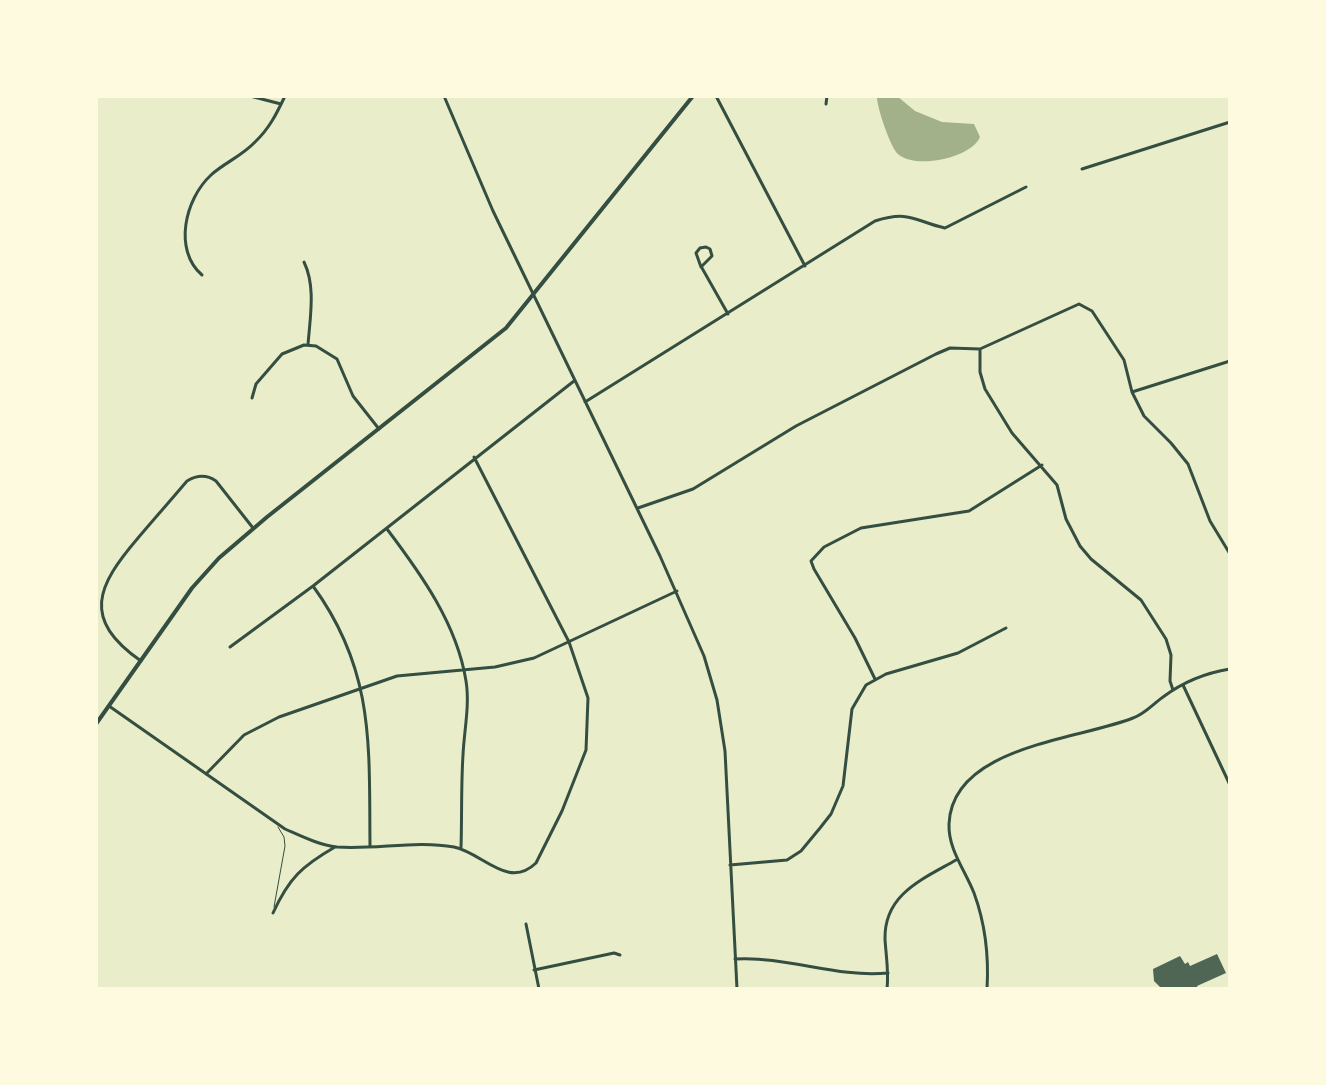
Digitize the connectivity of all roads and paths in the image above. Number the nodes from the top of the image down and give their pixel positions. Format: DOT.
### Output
graph roads {
  1 [pos="250,96"];
  2 [pos="285,96"];
  3 [pos="444,96"];
  4 [pos="693,96"];
  5 [pos="716,96"];
  6 [pos="827,96"];
  7 [pos="281,104"];
  8 [pos="826,104"];
  9 [pos="1230,122"];
  10 [pos="1082,169"];
  11 [pos="1026,187"];
  12 [pos="304,262"];
  13 [pos="805,266"];
  14 [pos="701,267"];
  15 [pos="202,275"];
  16 [pos="532,297"];
  17 [pos="728,314"];
  18 [pos="308,345"];
  19 [pos="980,349"];
  20 [pos="1230,361"];
  21 [pos="574,381"];
  22 [pos="1132,392"];
  23 [pos="252,398"];
  24 [pos="585,402"];
  25 [pos="379,429"];
  26 [pos="474,457"];
  27 [pos="1042,465"];
  28 [pos="638,508"];
  29 [pos="253,528"];
  30 [pos="387,529"];
  31 [pos="1230,554"];
  32 [pos="313,586"];
  33 [pos="677,591"];
  34 [pos="1006,628"];
  35 [pos="569,642"];
  36 [pos="230,647"];
  37 [pos="141,661"];
  38 [pos="464,669"];
  39 [pos="1230,669"];
  40 [pos="875,679"];
  41 [pos="1183,685"];
  42 [pos="361,688"];
  43 [pos="1173,690"];
  44 [pos="109,706"];
  45 [pos="96,724"];
  46 [pos="206,774"];
  47 [pos="1230,785"];
  48 [pos="274,821"];
  49 [pos="370,846"];
  50 [pos="335,847"];
  51 [pos="461,849"];
  52 [pos="958,859"];
  53 [pos="730,865"];
  54 [pos="273,913"];
  55 [pos="526,924"];
  56 [pos="620,955"];
  57 [pos="735,959"];
  58 [pos="534,970"];
  59 [pos="888,973"];
  60 [pos="539,989"];
  61 [pos="737,989"];
  62 [pos="887,989"];
  63 [pos="987,989"];
  1 -- 7 [label="street"];
  2 -- 7 [label="street"];
  3 -- 16 [label="street"];
  4 -- 16 [label="main road"];
  5 -- 13 [label="street"];
  6 -- 8 [label="street"];
  7 -- 15 [label="street"];
  9 -- 10 [label="street"];
  11 -- 13 [label="street"];
  12 -- 18 [label="street"];
  13 -- 17 [label="street"];
  14 -- 14 [label="street"];
  14 -- 17 [label="street"];
  16 -- 21 [label="street"];
  16 -- 25 [label="main road"];
  17 -- 24 [label="street"];
  18 -- 23 [label="street"];
  18 -- 25 [label="street"];
  19 -- 22 [label="street"];
  19 -- 27 [label="street"];
  19 -- 28 [label="street"];
  20 -- 22 [label="street"];
  21 -- 24 [label="street"];
  21 -- 26 [label="street"];
  22 -- 31 [label="street"];
  24 -- 28 [label="street"];
  25 -- 29 [label="main road"];
  26 -- 30 [label="street"];
  26 -- 35 [label="street"];
  27 -- 40 [label="street"];
  27 -- 43 [label="street"];
  28 -- 33 [label="street"];
  29 -- 37 [label="main road"];
  29 -- 37 [label="street"];
  30 -- 32 [label="street"];
  30 -- 38 [label="street"];
  32 -- 36 [label="street"];
  32 -- 42 [label="street"];
  33 -- 35 [label="street"];
  33 -- 53 [label="street"];
  34 -- 40 [label="street"];
  35 -- 38 [label="street"];
  35 -- 51 [label="street"];
  37 -- 44 [label="main road"];
  38 -- 42 [label="street"];
  38 -- 51 [label="street"];
  39 -- 41 [label="street"];
  40 -- 53 [label="street"];
  41 -- 43 [label="street"];
  41 -- 47 [label="street"];
  42 -- 46 [label="street"];
  42 -- 49 [label="street"];
  43 -- 52 [label="street"];
  44 -- 45 [label="main road"];
  44 -- 46 [label="street"];
  46 -- 48 [label="street"];
  48 -- 50 [label="street"];
  48 -- 54 [label="lane"];
  49 -- 50 [label="street"];
  49 -- 51 [label="street"];
  50 -- 54 [label="street"];
  52 -- 59 [label="street"];
  52 -- 63 [label="street"];
  53 -- 57 [label="street"];
  55 -- 58 [label="street"];
  56 -- 58 [label="street"];
  57 -- 59 [label="street"];
  57 -- 61 [label="street"];
  58 -- 60 [label="street"];
  59 -- 62 [label="street"];
}
